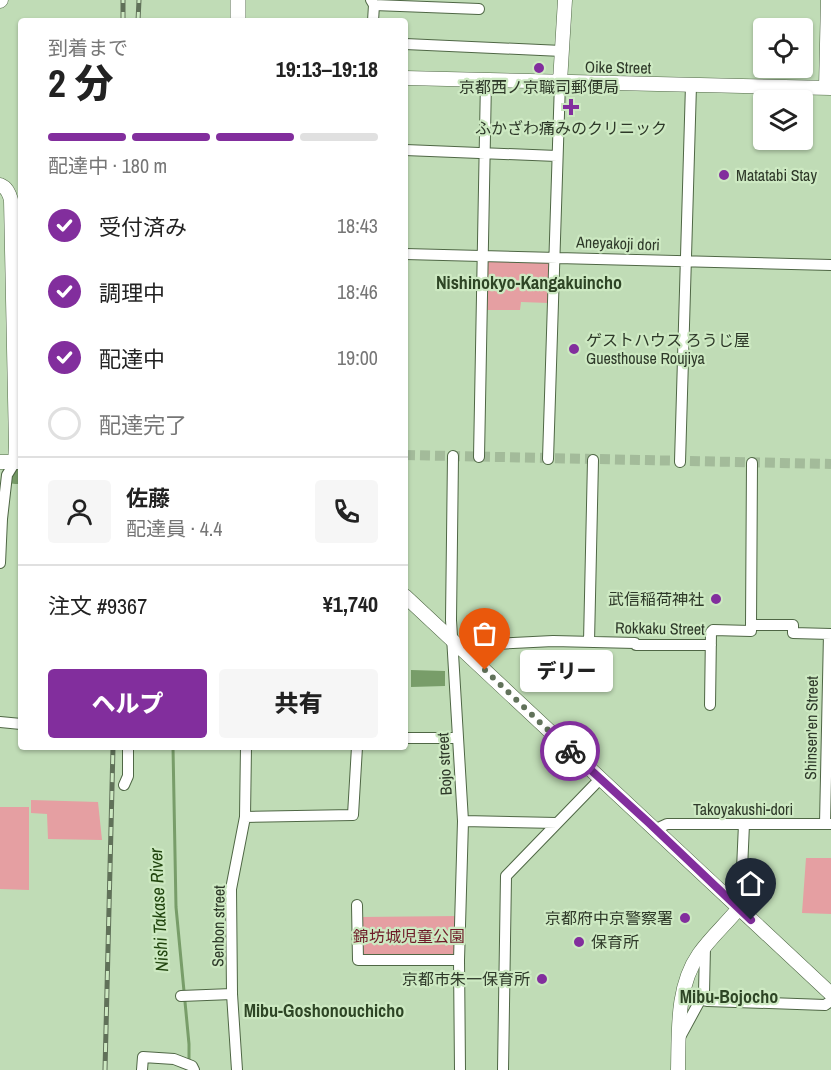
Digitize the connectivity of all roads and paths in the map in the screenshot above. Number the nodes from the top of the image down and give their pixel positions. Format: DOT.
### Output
graph roads {
  1 [pos="238,0"];
  2 [pos="565,0"];
  3 [pos="828,0"];
  4 [pos="372,3"];
  5 [pos="479,9"];
  6 [pos="238,18"];
  7 [pos="373,18"];
  8 [pos="408,44"];
  9 [pos="562,51"];
  10 [pos="408,78"];
  11 [pos="486,80"];
  12 [pos="560,82"];
  13 [pos="692,85"];
  14 [pos="828,88"];
  15 [pos="408,150"];
  16 [pos="484,153"];
  17 [pos="557,156"];
  18 [pos="0,186"];
  19 [pos="408,254"];
  20 [pos="483,256"];
  21 [pos="555,257"];
  22 [pos="686,261"];
  23 [pos="831,265"];
  24 [pos="11,274"];
  25 [pos="17,332"];
  26 [pos="453,456"];
  27 [pos="479,457"];
  28 [pos="548,459"];
  29 [pos="593,460"];
  30 [pos="0,462"];
  31 [pos="18,462"];
  32 [pos="680,462"];
  33 [pos="752,463"];
  34 [pos="0,563"];
  35 [pos="408,599"];
  36 [pos="752,625"];
  37 [pos="830,634"];
  38 [pos="452,638"];
  39 [pos="589,642"];
  40 [pos="711,645"];
  41 [pos="463,649"];
  42 [pos="710,705"];
  43 [pos="0,722"];
  44 [pos="18,724"];
  45 [pos="408,738"];
  46 [pos="458,738"];
  47 [pos="128,750"];
  48 [pos="246,750"];
  49 [pos="357,750"];
  50 [pos="600,779"];
  51 [pos="124,785"];
  52 [pos="245,817"];
  53 [pos="462,821"];
  54 [pos="558,823"];
  55 [pos="744,824"];
  56 [pos="828,824"];
  57 [pos="656,830"];
  58 [pos="357,905"];
  59 [pos="737,906"];
  60 [pos="705,946"];
  61 [pos="459,960"];
  62 [pos="232,993"];
  63 [pos="831,994"];
  64 [pos="186,996"];
  65 [pos="682,996"];
  66 [pos="702,1000"];
  67 [pos="831,1001"];
  68 [pos="679,1039"];
  69 [pos="190,1066"];
  70 [pos="142,1070"];
  71 [pos="237,1070"];
  72 [pos="460,1070"];
  73 [pos="503,1070"];
  74 [pos="678,1070"];
  1 -- 6 [label="main road"];
  2 -- 9 [label="street"];
  3 -- 14 [label="street"];
  4 -- 5 [label="street"];
  4 -- 7 [label="street"];
  8 -- 9 [label="street"];
  9 -- 12 [label="street"];
  10 -- 11 [label="street, Oike Street"];
  11 -- 12 [label="street, Oike Street"];
  11 -- 16 [label="street"];
  12 -- 13 [label="street, Oike Street"];
  12 -- 17 [label="street"];
  13 -- 14 [label="street, Oike Street"];
  13 -- 22 [label="street"];
  15 -- 16 [label="street"];
  16 -- 17 [label="street"];
  16 -- 20 [label="street"];
  17 -- 21 [label="street"];
  18 -- 24 [label="street"];
  19 -- 20 [label="street, Aneyakoji dori"];
  20 -- 21 [label="street, Aneyakoji dori"];
  20 -- 27 [label="street"];
  21 -- 22 [label="street, Aneyakoji dori"];
  21 -- 28 [label="street"];
  22 -- 23 [label="street, Aneyakoji dori"];
  22 -- 32 [label="street"];
  24 -- 25 [label="street"];
  25 -- 31 [label="street"];
  26 -- 38 [label="street, Bojo street"];
  29 -- 39 [label="street"];
  30 -- 31 [label="street"];
  31 -- 34 [label="street"];
  33 -- 36 [label="street"];
  35 -- 38 [label="street"];
  36 -- 37 [label="street, Rokkaku Street"];
  36 -- 40 [label="street, Rokkaku Street"];
  37 -- 56 [label="street, Shinsen'en Street"];
  38 -- 41 [label="street"];
  38 -- 46 [label="street, Bojo street"];
  39 -- 40 [label="street, Rokkaku Street"];
  39 -- 41 [label="street, Rokkaku Street"];
  40 -- 42 [label="street"];
  41 -- 50 [label="street"];
  43 -- 44 [label="street"];
  45 -- 46 [label="street"];
  46 -- 53 [label="street, Bojo street"];
  47 -- 51 [label="street"];
  48 -- 52 [label="street, Senbon street"];
  49 -- 52 [label="street"];
  50 -- 54 [label="street"];
  50 -- 57 [label="street"];
  52 -- 62 [label="street, Senbon street"];
  53 -- 54 [label="street"];
  53 -- 61 [label="street, Bojo street"];
  54 -- 73 [label="street"];
  55 -- 56 [label="street, Takoyakushi-dori"];
  55 -- 57 [label="street, Takoyakushi-dori"];
  55 -- 59 [label="street"];
  57 -- 59 [label="street"];
  58 -- 61 [label="street"];
  59 -- 60 [label="street"];
  59 -- 63 [label="street"];
  60 -- 65 [label="street"];
  60 -- 66 [label="street"];
  61 -- 72 [label="street, Bojo street"];
  62 -- 64 [label="street"];
  62 -- 71 [label="street, Senbon street"];
  65 -- 66 [label="street"];
  65 -- 68 [label="street"];
  66 -- 67 [label="street"];
  66 -- 68 [label="street"];
  68 -- 74 [label="street"];
  69 -- 70 [label="street"];
}
